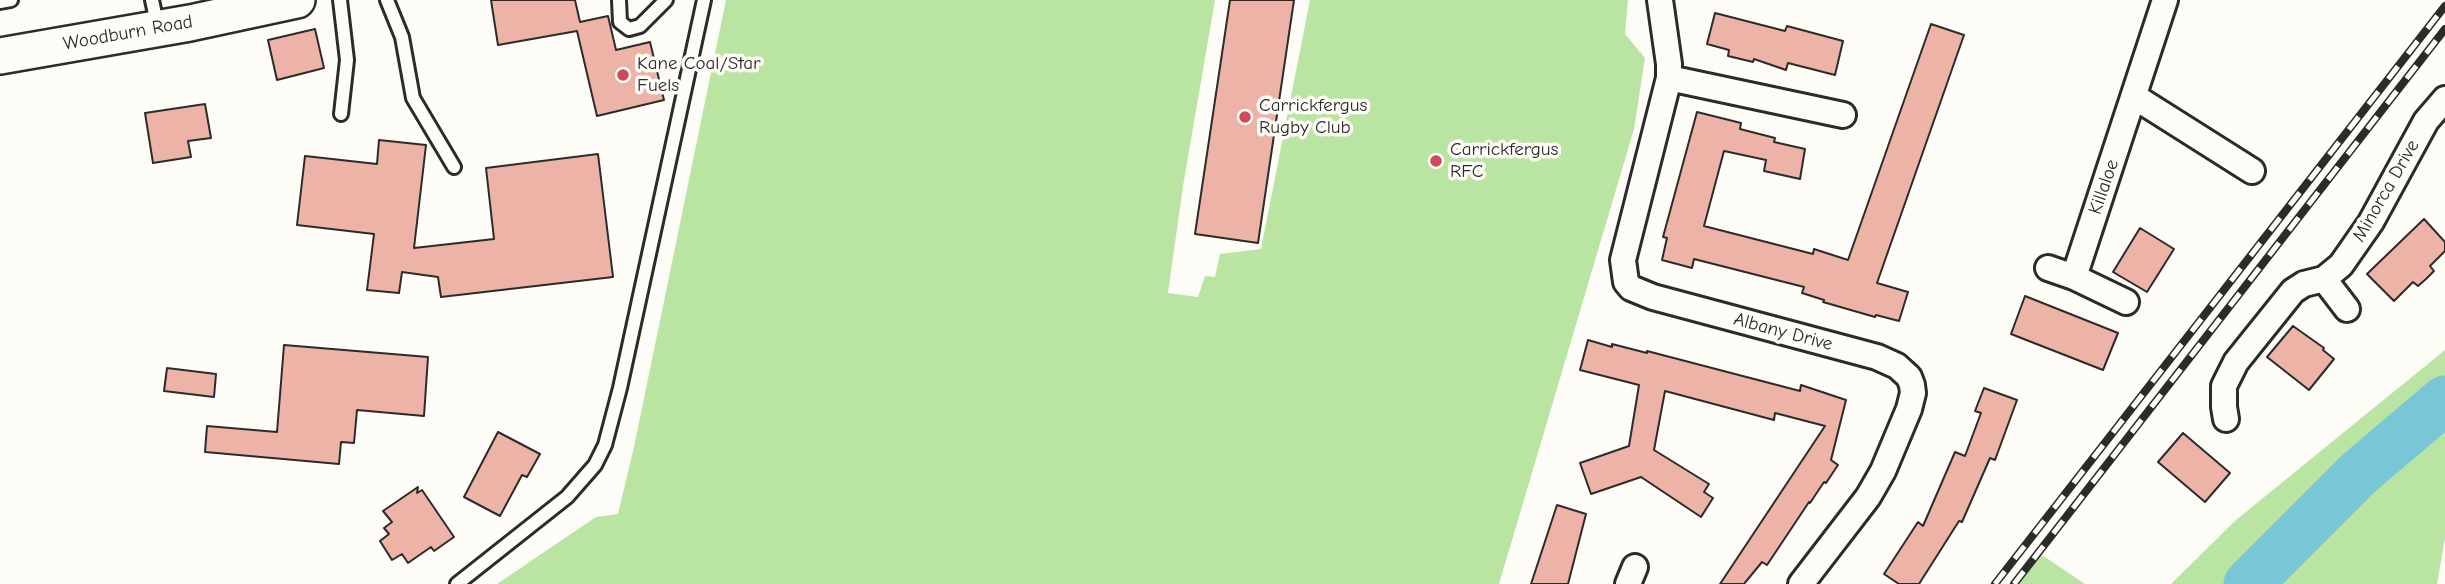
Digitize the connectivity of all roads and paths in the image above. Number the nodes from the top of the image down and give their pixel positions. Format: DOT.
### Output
graph roads {
  1 [pos="11,0"];
  2 [pos="297,0"];
  3 [pos="340,0"];
  4 [pos="387,0"];
  5 [pos="619,0"];
  6 [pos="666,0"];
  7 [pos="704,0"];
  8 [pos="1660,0"];
  9 [pos="2165,0"];
  10 [pos="0,2"];
  11 [pos="155,14"];
  12 [pos="0,56"];
  13 [pos="1669,78"];
  14 [pos="2135,97"];
  15 [pos="2445,99"];
  16 [pos="341,114"];
  17 [pos="1843,115"];
  18 [pos="454,167"];
  19 [pos="2252,172"];
  20 [pos="2048,268"];
  21 [pos="2074,277"];
  22 [pos="2324,279"];
  23 [pos="2126,302"];
  24 [pos="2347,309"];
  25 [pos="2226,419"];
  26 [pos="457,584"];
  27 [pos="1801,584"];
  1 -- 10 [label="lane"];
  2 -- 11 [label="street, Woodburn Road"];
  3 -- 16 [label="lane"];
  4 -- 18 [label="lane"];
  5 -- 6 [label="lane"];
  7 -- 26 [label="lane"];
  8 -- 13 [label="street, Albany Drive"];
  9 -- 14 [label="street, Killaloe"];
  11 -- 12 [label="street, Woodburn Road"];
  13 -- 17 [label="street"];
  13 -- 27 [label="street, Albany Drive"];
  14 -- 19 [label="street"];
  14 -- 21 [label="street, Killaloe"];
  15 -- 22 [label="street, Minorca Drive"];
  20 -- 21 [label="street"];
  21 -- 23 [label="street"];
  22 -- 24 [label="street"];
  22 -- 25 [label="street, Minorca Drive"];
}
